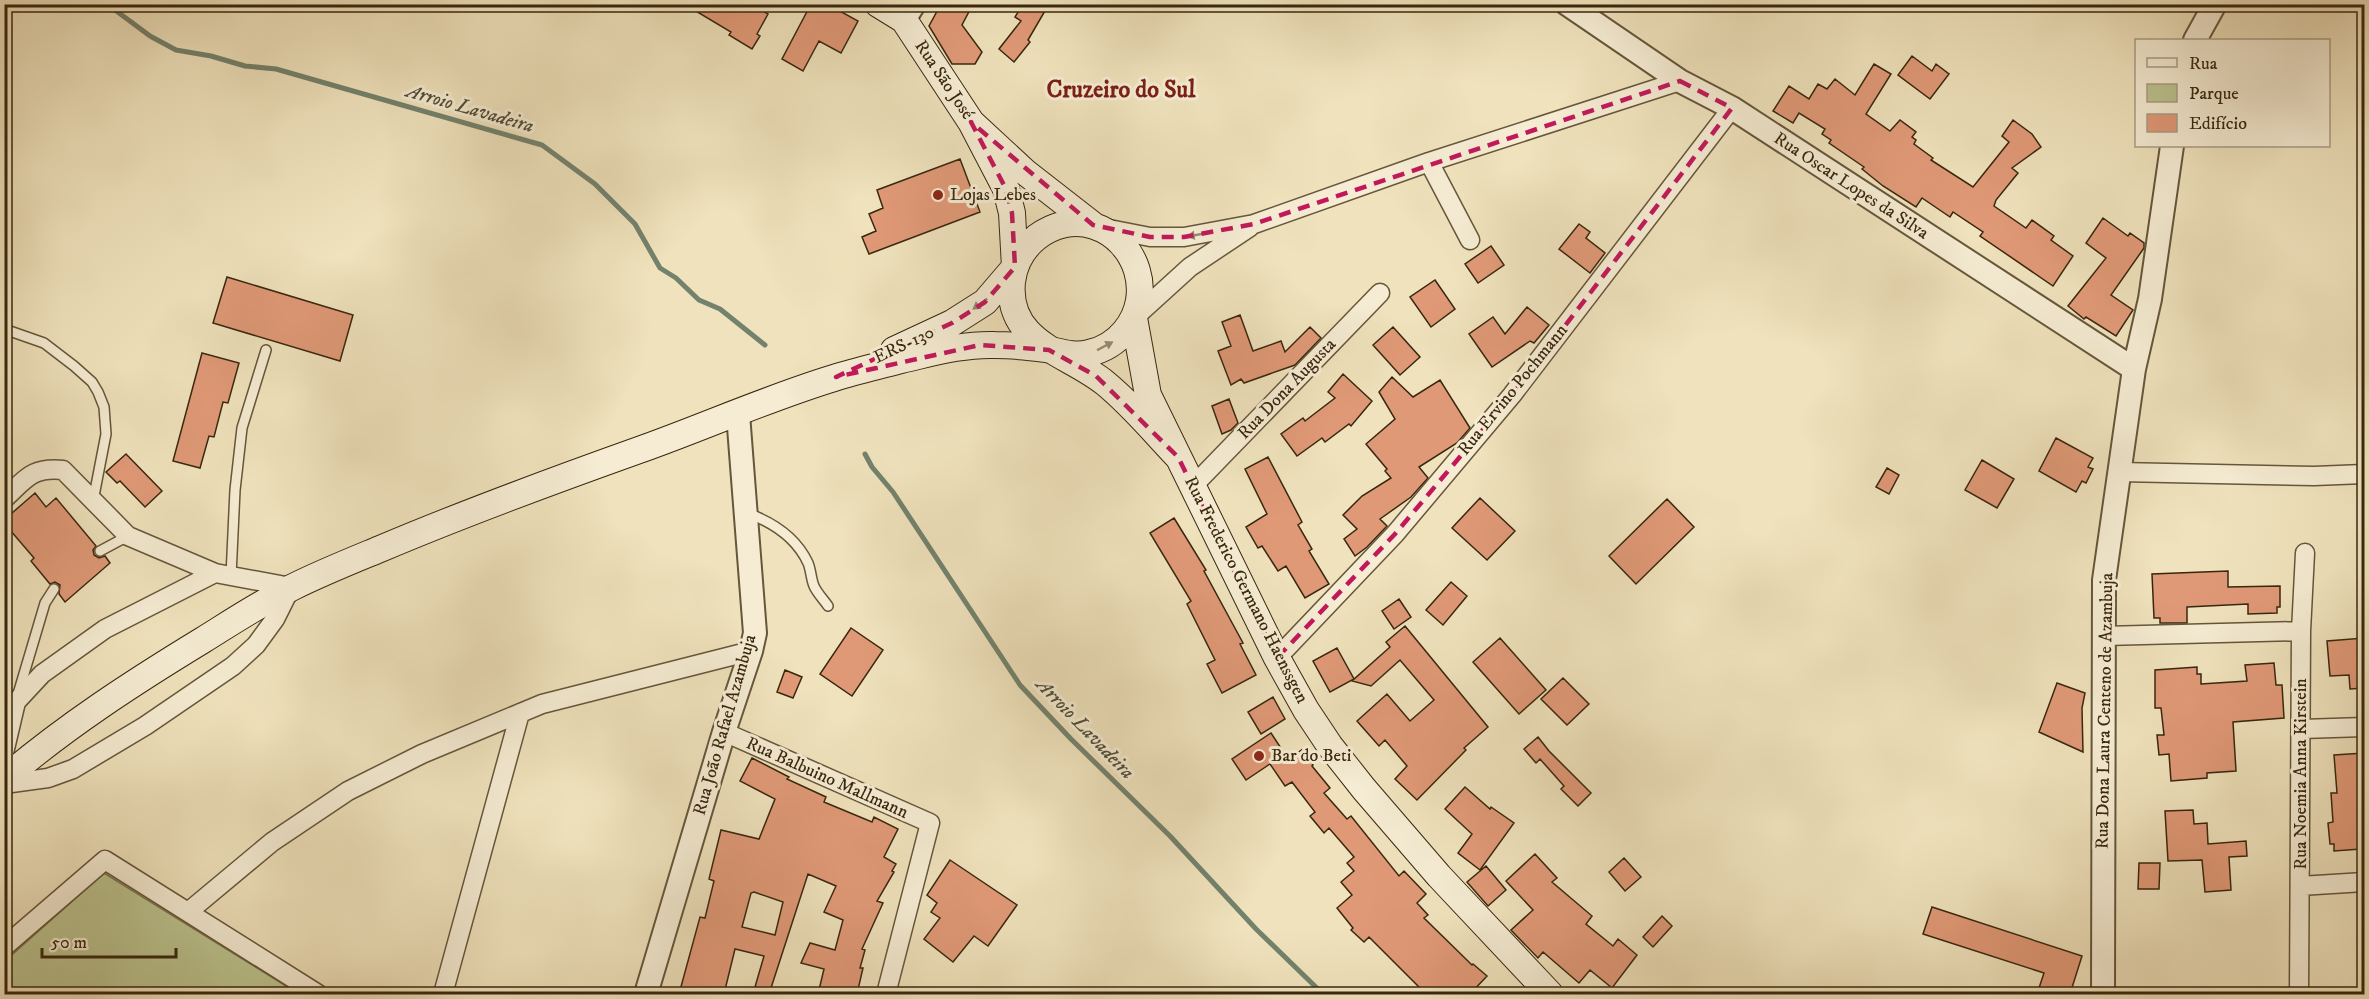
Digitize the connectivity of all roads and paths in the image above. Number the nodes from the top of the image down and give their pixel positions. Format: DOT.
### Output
graph roads {
  1 [pos="878,4"];
  2 [pos="1567,4"];
  3 [pos="2215,4"];
  4 [pos="909,12"];
  5 [pos="2196,39"];
  6 [pos="1680,81"];
  7 [pos="1732,108"];
  8 [pos="971,123"];
  9 [pos="2172,147"];
  10 [pos="1429,162"];
  11 [pos="1254,224"];
  12 [pos="1093,225"];
  13 [pos="1470,240"];
  14 [pos="1015,267"];
  15 [pos="1380,293"];
  16 [pos="1134,318"];
  17 [pos="4,329"];
  18 [pos="266,350"];
  19 [pos="1049,350"];
  20 [pos="2134,369"];
  21 [pos="836,377"];
  22 [pos="738,414"];
  23 [pos="1178,457"];
  24 [pos="2119,472"];
  25 [pos="2364,474"];
  26 [pos="1194,485"];
  27 [pos="4,499"];
  28 [pos="93,501"];
  29 [pos="747,513"];
  30 [pos="128,536"];
  31 [pos="100,551"];
  32 [pos="2305,554"];
  33 [pos="223,574"];
  34 [pos="54,588"];
  35 [pos="291,588"];
  36 [pos="828,606"];
  37 [pos="2301,631"];
  38 [pos="2104,636"];
  39 [pos="751,651"];
  40 [pos="1277,658"];
  41 [pos="16,702"];
  42 [pos="520,712"];
  43 [pos="2364,727"];
  44 [pos="2302,729"];
  45 [pos="724,732"];
  46 [pos="4,753"];
  47 [pos="4,779"];
  48 [pos="4,784"];
  49 [pos="2364,882"];
  50 [pos="2300,885"];
  51 [pos="188,912"];
  52 [pos="4,947"];
  53 [pos="318,994"];
  54 [pos="443,994"];
  55 [pos="645,994"];
  56 [pos="886,994"];
  57 [pos="1550,994"];
  58 [pos="2103,994"];
  59 [pos="2300,994"];
  1 -- 4 [label="main road, Rua São José"];
  2 -- 6 [label="street, Rua Oscar Lopes da Silva"];
  3 -- 5 [label="street"];
  4 -- 8 [label="main road, Rua São José"];
  6 -- 7 [label="street, Rua Oscar Lopes da Silva"];
  6 -- 10 [label="street"];
  7 -- 20 [label="street, Rua Oscar Lopes da Silva"];
  7 -- 40 [label="street, Rua Ervino Pochmann"];
  8 -- 12 [label="main road, Rua São José"];
  8 -- 14 [label="main road"];
  9 -- 20 [label="street, Rua Dona Laura Centeno de Azambuja"];
  10 -- 11 [label="street"];
  10 -- 13 [label="street"];
  11 -- 12 [label="street, one-way"];
  11 -- 16 [label="street"];
  12 -- 14 [label="main road"];
  12 -- 16 [label="main road"];
  14 -- 19 [label="main road"];
  14 -- 21 [label="main road, ERS-130, one-way"];
  15 -- 26 [label="street, Rua Dona Augusta"];
  19 -- 16 [label="main road, one-way"];
  16 -- 23 [label="main road"];
  17 -- 28 [label="lane"];
  18 -- 33 [label="lane"];
  19 -- 21 [label="main road, ERS-130"];
  19 -- 23 [label="main road"];
  20 -- 24 [label="street, Rua Dona Laura Centeno de Azambuja"];
  21 -- 22 [label="main road"];
  22 -- 29 [label="street, Rua João Rafael Azambuja"];
  22 -- 35 [label="main road"];
  23 -- 26 [label="main road, Rua Frederico Germano Haenssgen"];
  24 -- 25 [label="street"];
  24 -- 38 [label="street, Rua Dona Laura Centeno de Azambuja"];
  26 -- 40 [label="main road, Rua Frederico Germano Haenssgen"];
  27 -- 28 [label="street"];
  28 -- 30 [label="street"];
  29 -- 36 [label="lane"];
  29 -- 39 [label="street, Rua João Rafael Azambuja"];
  30 -- 31 [label="lane"];
  30 -- 33 [label="street"];
  32 -- 37 [label="street, Rua Noemia Anna Kirstein"];
  33 -- 35 [label="street"];
  33 -- 41 [label="street"];
  34 -- 41 [label="lane"];
  35 -- 47 [label="main road"];
  35 -- 48 [label="street"];
  37 -- 38 [label="street"];
  37 -- 44 [label="street, Rua Noemia Anna Kirstein"];
  38 -- 58 [label="street, Rua Dona Laura Centeno de Azambuja"];
  39 -- 42 [label="street"];
  39 -- 45 [label="street, Rua João Rafael Azambuja"];
  40 -- 57 [label="main road, Rua Frederico Germano Haenssgen"];
  41 -- 46 [label="street"];
  42 -- 51 [label="street"];
  42 -- 54 [label="street"];
  43 -- 44 [label="street"];
  44 -- 50 [label="street, Rua Noemia Anna Kirstein"];
  45 -- 55 [label="street, Rua João Rafael Azambuja"];
  45 -- 56 [label="street, Rua Balbuino Mallmann"];
  49 -- 50 [label="street"];
  50 -- 59 [label="street, Rua Noemia Anna Kirstein"];
  51 -- 52 [label="street"];
  51 -- 53 [label="street"];
}
